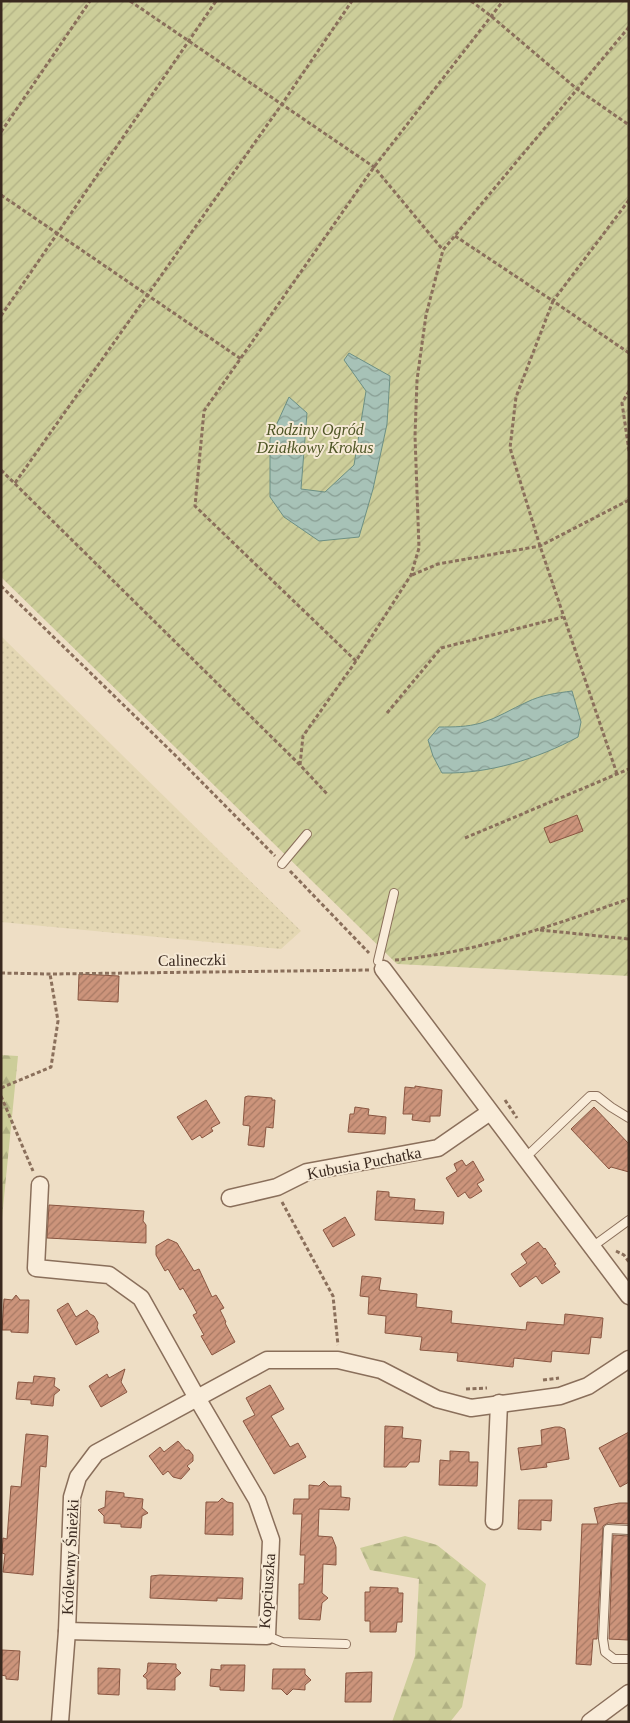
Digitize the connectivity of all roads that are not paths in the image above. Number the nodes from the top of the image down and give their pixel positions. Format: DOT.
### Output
graph roads {
  1 [pos="307,834"];
  2 [pos="282,864"];
  3 [pos="394,893"];
  4 [pos="380,965"];
  5 [pos="490,1112"];
  6 [pos="629,1118"];
  7 [pos="525,1158"];
  8 [pos="40,1185"];
  9 [pos="230,1198"];
  10 [pos="629,1220"];
  11 [pos="592,1247"];
  12 [pos="629,1296"];
  13 [pos="629,1359"];
  14 [pos="497,1395"];
  15 [pos="196,1398"];
  16 [pos="494,1522"];
  17 [pos="629,1530"];
  18 [pos="67,1632"];
  19 [pos="267,1636"];
  20 [pos="346,1644"];
  21 [pos="629,1659"];
  22 [pos="629,1693"];
  23 [pos="60,1722"];
  24 [pos="590,1722"];
  1 -- 2 [label="lane"];
  3 -- 4 [label="lane"];
  4 -- 5 [label="street"];
  5 -- 7 [label="street"];
  5 -- 9 [label="street, Kubusia Puchatka"];
  6 -- 7 [label="lane"];
  7 -- 11 [label="street"];
  8 -- 15 [label="street"];
  10 -- 11 [label="lane"];
  11 -- 12 [label="street"];
  13 -- 14 [label="street, Królewny Śnieżki"];
  14 -- 15 [label="street, Królewny Śnieżki"];
  14 -- 16 [label="street"];
  15 -- 18 [label="street, Królewny Śnieżki"];
  15 -- 19 [label="street, Kopciuszka"];
  17 -- 21 [label="lane"];
  18 -- 19 [label="street, Kopciuszka"];
  18 -- 23 [label="street, Królewny Śnieżki"];
  19 -- 20 [label="lane"];
  22 -- 24 [label="street"];
}
